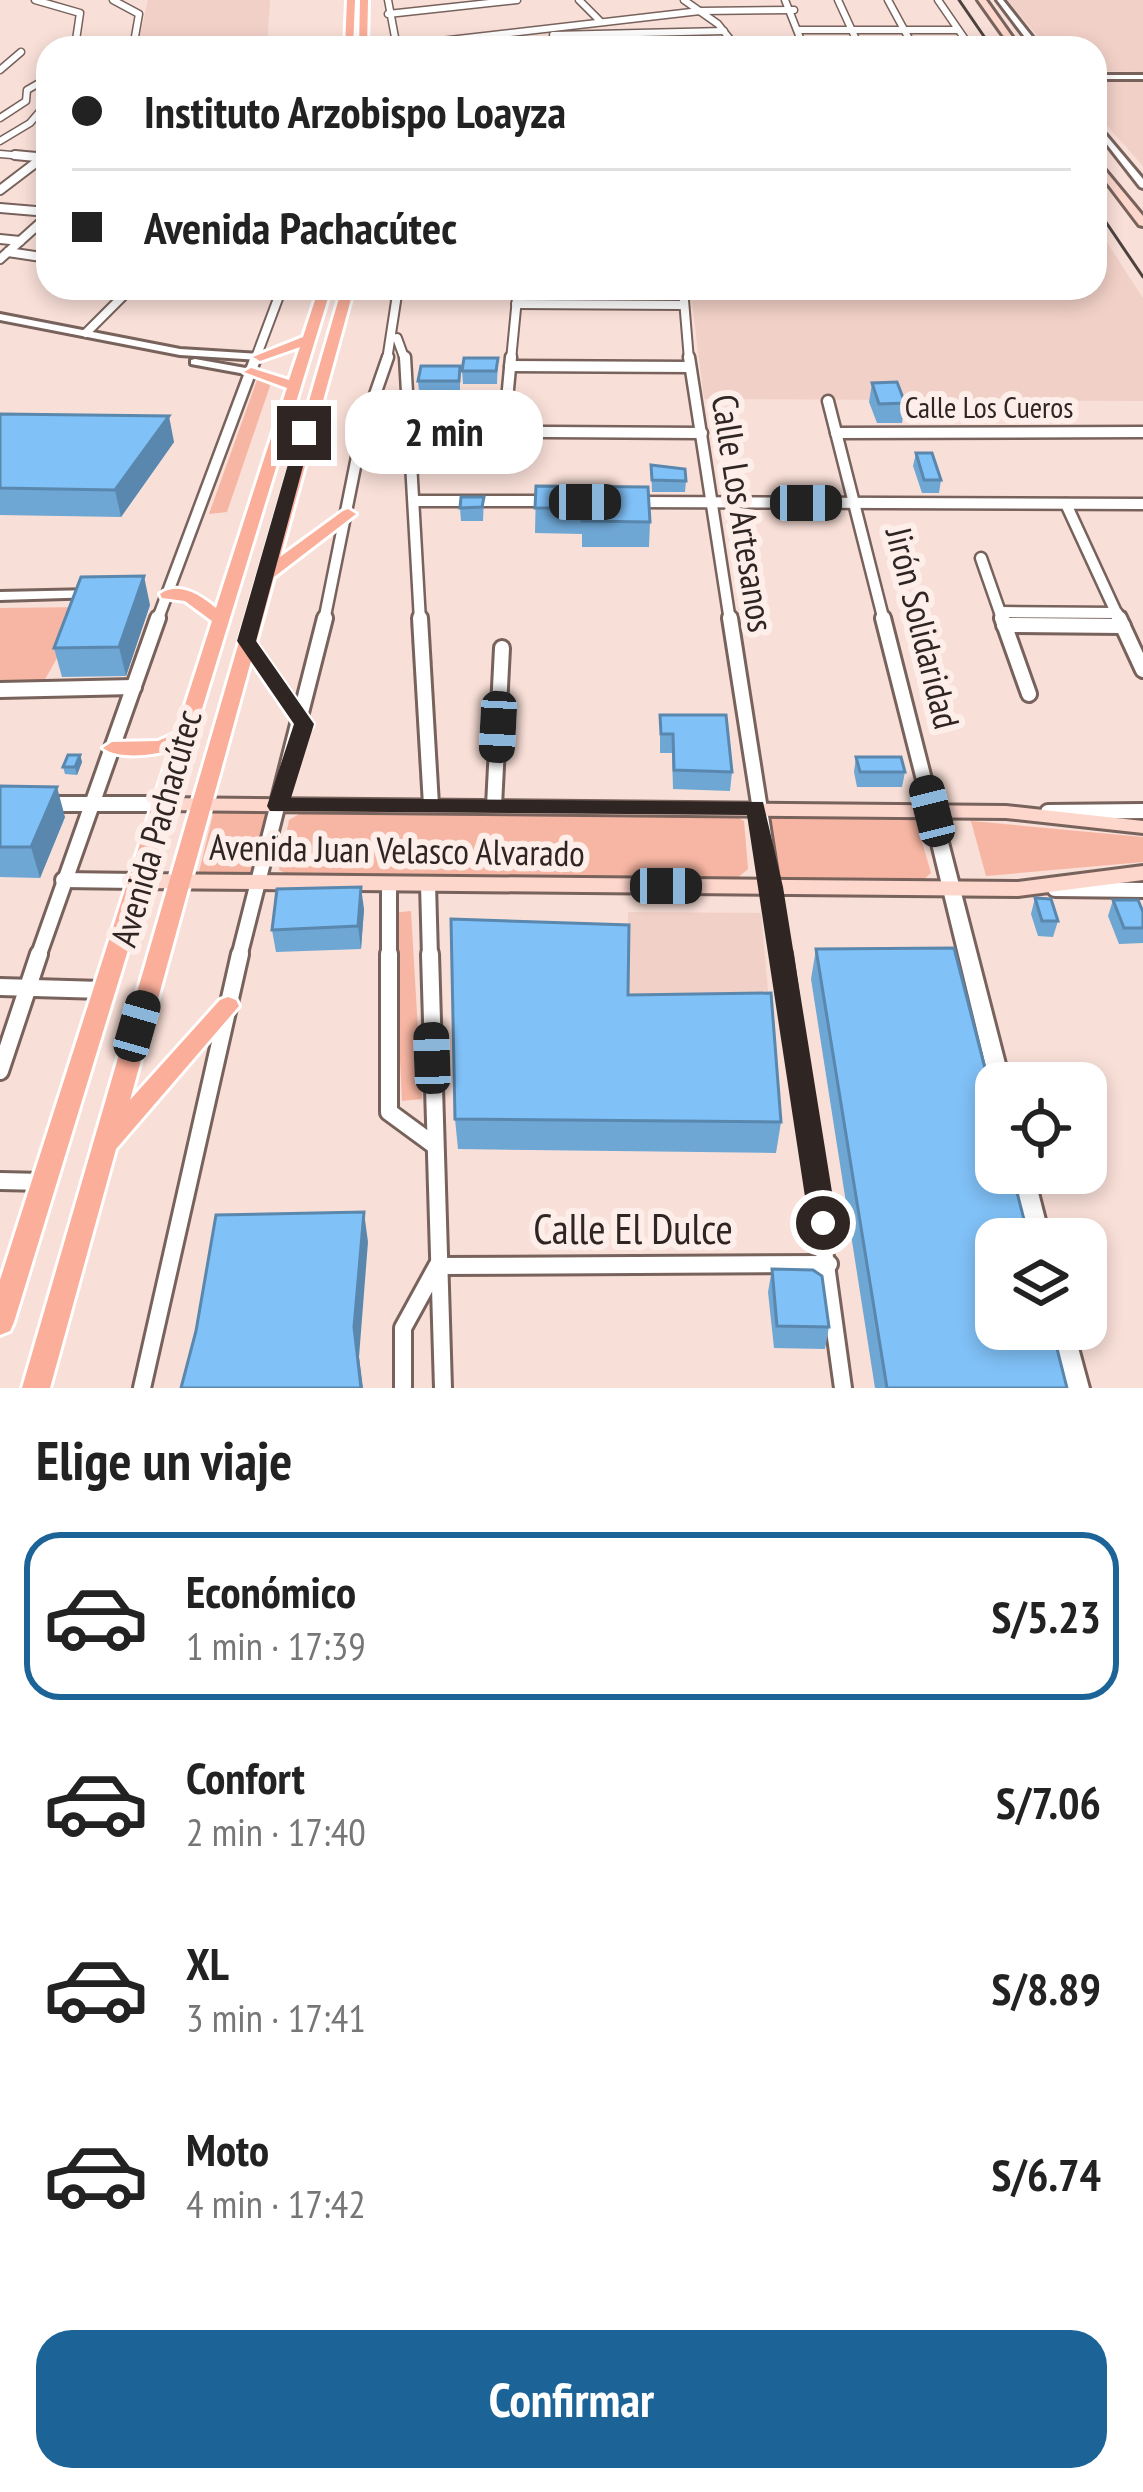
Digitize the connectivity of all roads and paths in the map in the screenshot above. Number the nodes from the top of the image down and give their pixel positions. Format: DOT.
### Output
graph roads {
  1 [pos="35,0"];
  2 [pos="113,0"];
  3 [pos="351,0"];
  4 [pos="364,0"];
  5 [pos="388,0"];
  6 [pos="517,0"];
  7 [pos="579,0"];
  8 [pos="684,0"];
  9 [pos="788,0"];
  10 [pos="838,0"];
  11 [pos="888,0"];
  12 [pos="938,0"];
  13 [pos="970,0"];
  14 [pos="982,0"];
  15 [pos="1000,0"];
  16 [pos="474,2"];
  17 [pos="700,10"];
  18 [pos="791,10"];
  19 [pos="388,14"];
  20 [pos="601,22"];
  21 [pos="800,29"];
  22 [pos="851,30"];
  23 [pos="904,30"];
  24 [pos="958,30"];
  25 [pos="553,31"];
  26 [pos="724,31"];
  27 [pos="77,36"];
  28 [pos="135,36"];
  29 [pos="349,36"];
  30 [pos="363,36"];
  31 [pos="394,36"];
  32 [pos="476,36"];
  33 [pos="554,36"];
  34 [pos="728,36"];
  35 [pos="803,36"];
  36 [pos="854,36"];
  37 [pos="907,36"];
  38 [pos="962,36"];
  39 [pos="996,36"];
  40 [pos="1008,36"];
  41 [pos="1028,36"];
  42 [pos="21,52"];
  43 [pos="0,70"];
  44 [pos="1107,75"];
  45 [pos="1143,75"];
  46 [pos="36,85"];
  47 [pos="36,116"];
  48 [pos="0,118"];
  49 [pos="29,123"];
  50 [pos="36,123"];
  51 [pos="1107,139"];
  52 [pos="0,141"];
  53 [pos="0,154"];
  54 [pos="36,156"];
  55 [pos="1107,161"];
  56 [pos="36,163"];
  57 [pos="1107,173"];
  58 [pos="1143,185"];
  59 [pos="0,190"];
  60 [pos="1139,206"];
  61 [pos="0,208"];
  62 [pos="36,212"];
  63 [pos="1143,223"];
  64 [pos="36,226"];
  65 [pos="0,239"];
  66 [pos="20,241"];
  67 [pos="4,256"];
  68 [pos="36,257"];
  69 [pos="118,300"];
  70 [pos="279,300"];
  71 [pos="321,300"];
  72 [pos="345,300"];
  73 [pos="398,300"];
  74 [pos="516,300"];
  75 [pos="683,300"];
  76 [pos="516,304"];
  77 [pos="684,305"];
  78 [pos="315,319"];
  79 [pos="340,319"];
  80 [pos="0,320"];
  81 [pos="86,333"];
  82 [pos="397,338"];
  83 [pos="308,340"];
  84 [pos="260,357"];
  85 [pos="228,361"];
  86 [pos="510,365"];
  87 [pos="690,367"];
  88 [pos="251,372"];
  89 [pos="293,386"];
  90 [pos="828,401"];
  91 [pos="361,431"];
  92 [pos="409,432"];
  93 [pos="504,432"];
  94 [pos="1143,432"];
  95 [pos="702,433"];
  96 [pos="836,433"];
  97 [pos="416,501"];
  98 [pos="552,501"];
  99 [pos="621,502"];
  100 [pos="712,502"];
  101 [pos="854,503"];
  102 [pos="1066,504"];
  103 [pos="1143,505"];
  104 [pos="348,514"];
  105 [pos="981,558"];
  106 [pos="265,576"];
  107 [pos="105,594"];
  108 [pos="147,594"];
  109 [pos="169,594"];
  110 [pos="0,596"];
  111 [pos="1002,618"];
  112 [pos="220,620"];
  113 [pos="1120,620"];
  114 [pos="246,641"];
  115 [pos="502,648"];
  116 [pos="1143,670"];
  117 [pos="134,687"];
  118 [pos="0,690"];
  119 [pos="1029,694"];
  120 [pos="304,724"];
  121 [pos="182,737"];
  122 [pos="112,748"];
  123 [pos="89,803"];
  124 [pos="22,804"];
  125 [pos="161,804"];
  126 [pos="201,804"];
  127 [pos="278,806"];
  128 [pos="431,806"];
  129 [pos="494,806"];
  130 [pos="756,808"];
  131 [pos="932,811"];
  132 [pos="1143,811"];
  133 [pos="1006,812"];
  134 [pos="1143,827"];
  135 [pos="1143,873"];
  136 [pos="63,880"];
  137 [pos="137,881"];
  138 [pos="178,881"];
  139 [pos="260,882"];
  140 [pos="389,884"];
  141 [pos="428,884"];
  142 [pos="772,887"];
  143 [pos="951,888"];
  144 [pos="1018,889"];
  145 [pos="1143,890"];
  146 [pos="0,987"];
  147 [pos="27,988"];
  148 [pos="102,990"];
  149 [pos="228,1006"];
  150 [pos="995,1062"];
  151 [pos="0,1071"];
  152 [pos="434,1145"];
  153 [pos="103,1147"];
  154 [pos="0,1180"];
  155 [pos="43,1182"];
  156 [pos="829,1264"];
  157 [pos="437,1266"];
  158 [pos="0,1322"];
  159 [pos="1067,1350"];
  160 [pos="36,1388"];
  161 [pos="142,1388"];
  162 [pos="403,1388"];
  163 [pos="442,1388"];
  164 [pos="843,1388"];
  165 [pos="1077,1388"];
  1 -- 27 [label="street"];
  2 -- 28 [label="street"];
  3 -- 29 [label="main road"];
  4 -- 30 [label="main road"];
  5 -- 19 [label="street"];
  6 -- 16 [label="street"];
  7 -- 20 [label="street"];
  8 -- 17 [label="street"];
  9 -- 18 [label="street"];
  10 -- 22 [label="street"];
  11 -- 23 [label="street"];
  12 -- 24 [label="street"];
  13 -- 39 [label="main road"];
  14 -- 40 [label="main road"];
  15 -- 41 [label="street"];
  16 -- 19 [label="street"];
  17 -- 18 [label="street"];
  17 -- 20 [label="street"];
  17 -- 26 [label="street"];
  18 -- 21 [label="street"];
  19 -- 31 [label="street"];
  20 -- 25 [label="street"];
  21 -- 22 [label="street"];
  21 -- 35 [label="street"];
  22 -- 23 [label="street"];
  22 -- 36 [label="street"];
  23 -- 24 [label="street"];
  23 -- 37 [label="street"];
  24 -- 38 [label="street"];
  25 -- 26 [label="street"];
  25 -- 32 [label="street"];
  25 -- 33 [label="street"];
  26 -- 34 [label="street"];
  42 -- 43 [label="street"];
  44 -- 45 [label="street"];
  46 -- 48 [label="street"];
  47 -- 49 [label="street"];
  49 -- 50 [label="street"];
  49 -- 52 [label="street"];
  51 -- 58 [label="street"];
  53 -- 54 [label="street"];
  55 -- 60 [label="main road"];
  56 -- 59 [label="street"];
  57 -- 60 [label="main road"];
  60 -- 63 [label="main road"];
  61 -- 62 [label="street"];
  64 -- 66 [label="street"];
  65 -- 66 [label="street"];
  66 -- 67 [label="street"];
  67 -- 68 [label="street"];
  69 -- 81 [label="street"];
  70 -- 84 [label="street, Avenida Pachacútec"];
  71 -- 78 [label="main road, Avenida Pachacútec"];
  72 -- 79 [label="main road, Avenida Pachacútec"];
  73 -- 82 [label="street"];
  74 -- 76 [label="street"];
  75 -- 77 [label="street, Calle Los Artesanos"];
  76 -- 77 [label="street"];
  76 -- 86 [label="street"];
  77 -- 87 [label="street, Calle Los Artesanos"];
  78 -- 79 [label="main road"];
  78 -- 83 [label="main road, Avenida Pachacútec"];
  79 -- 106 [label="main road, Avenida Pachacútec"];
  80 -- 81 [label="street"];
  80 -- 85 [label="street"];
  81 -- 85 [label="street"];
  82 -- 91 [label="street"];
  82 -- 92 [label="street"];
  83 -- 84 [label="main road"];
  83 -- 89 [label="main road, Avenida Pachacútec"];
  84 -- 85 [label="street"];
  84 -- 88 [label="street, Avenida Pachacútec"];
  85 -- 88 [label="street"];
  86 -- 87 [label="street"];
  86 -- 93 [label="street"];
  87 -- 95 [label="street, Calle Los Artesanos"];
  88 -- 89 [label="main road"];
  88 -- 109 [label="street, Avenida Pachacútec"];
  89 -- 112 [label="main road, Avenida Pachacútec"];
  90 -- 96 [label="street, Jirón Solidaridad"];
  91 -- 92 [label="street"];
  91 -- 104 [label="street"];
  92 -- 93 [label="street"];
  92 -- 97 [label="street"];
  93 -- 95 [label="street"];
  94 -- 96 [label="street, Calle Los Cueros"];
  95 -- 100 [label="street, Calle Los Artesanos"];
  96 -- 101 [label="street, Jirón Solidaridad"];
  97 -- 98 [label="street"];
  97 -- 128 [label="street"];
  99 -- 100 [label="street"];
  100 -- 101 [label="street"];
  100 -- 130 [label="street, Calle Los Artesanos"];
  101 -- 102 [label="street"];
  101 -- 131 [label="street, Jirón Solidaridad"];
  102 -- 103 [label="street"];
  102 -- 113 [label="street"];
  104 -- 106 [label="main road"];
  104 -- 120 [label="street"];
  105 -- 111 [label="street"];
  106 -- 114 [label="main road, Avenida Pachacútec"];
  107 -- 110 [label="street"];
  108 -- 109 [label="street"];
  109 -- 112 [label="main road"];
  109 -- 117 [label="street, Avenida Pachacútec"];
  111 -- 113 [label="street"];
  111 -- 119 [label="street"];
  112 -- 121 [label="main road, Avenida Pachacútec"];
  113 -- 116 [label="street"];
  114 -- 120 [label="main road"];
  114 -- 126 [label="main road, Avenida Pachacútec"];
  115 -- 129 [label="street"];
  117 -- 118 [label="street"];
  117 -- 122 [label="street, Avenida Pachacútec"];
  120 -- 127 [label="street"];
  121 -- 122 [label="main road"];
  121 -- 125 [label="main road, Avenida Pachacútec"];
  122 -- 123 [label="street, Avenida Pachacútec"];
  123 -- 124 [label="street, Avenida Juan Velasco Alvarado"];
  123 -- 125 [label="street, Avenida Juan Velasco Alvarado"];
  123 -- 136 [label="street, Avenida Pachacútec"];
  125 -- 126 [label="main road, Avenida Juan Velasco Alvarado"];
  125 -- 137 [label="main road, Avenida Pachacútec"];
  126 -- 127 [label="main road, Avenida Juan Velasco Alvarado"];
  126 -- 138 [label="main road, Avenida Pachacútec"];
  127 -- 128 [label="main road, Avenida Juan Velasco Alvarado"];
  127 -- 139 [label="street"];
  128 -- 129 [label="main road, Avenida Juan Velasco Alvarado"];
  129 -- 130 [label="main road, Avenida Juan Velasco Alvarado"];
  130 -- 131 [label="main road, Avenida Juan Velasco Alvarado"];
  130 -- 142 [label="street, Calle Los Artesanos"];
  131 -- 133 [label="main road, Avenida Juan Velasco Alvarado"];
  131 -- 143 [label="street, Jirón Solidaridad"];
  132 -- 133 [label="street, Avenida Juan Velasco Alvarado"];
  133 -- 134 [label="main road, Avenida Juan Velasco Alvarado"];
  135 -- 144 [label="main road, Avenida Juan Velasco Alvarado"];
  136 -- 137 [label="street, Avenida Juan Velasco Alvarado"];
  136 -- 147 [label="street, Avenida Pachacútec"];
  137 -- 138 [label="main road, Avenida Juan Velasco Alvarado"];
  137 -- 148 [label="main road, Avenida Pachacútec"];
  138 -- 139 [label="main road, Avenida Juan Velasco Alvarado"];
  138 -- 153 [label="main road, Avenida Pachacútec"];
  139 -- 140 [label="main road, Avenida Juan Velasco Alvarado"];
  139 -- 149 [label="street"];
  140 -- 141 [label="main road, Avenida Juan Velasco Alvarado"];
  140 -- 152 [label="street"];
  141 -- 142 [label="main road, Avenida Juan Velasco Alvarado"];
  141 -- 152 [label="street"];
  142 -- 143 [label="main road, Avenida Juan Velasco Alvarado"];
  142 -- 156 [label="street, Calle Los Artesanos"];
  143 -- 144 [label="main road, Avenida Juan Velasco Alvarado"];
  143 -- 150 [label="street, Jirón Solidaridad"];
  144 -- 145 [label="street, Avenida Juan Velasco Alvarado"];
  146 -- 147 [label="street"];
  147 -- 148 [label="street"];
  147 -- 151 [label="street, Avenida Pachacútec"];
  148 -- 155 [label="main road, Avenida Pachacútec"];
  149 -- 153 [label="main road"];
  149 -- 161 [label="street"];
  152 -- 157 [label="street"];
  153 -- 160 [label="main road, Avenida Pachacútec"];
  154 -- 155 [label="street"];
  155 -- 158 [label="main road, Avenida Pachacútec"];
  156 -- 157 [label="street, Calle El Dulce"];
  156 -- 164 [label="street, Calle Los Artesanos"];
  157 -- 162 [label="street"];
  157 -- 163 [label="street"];
  159 -- 165 [label="street"];
}
